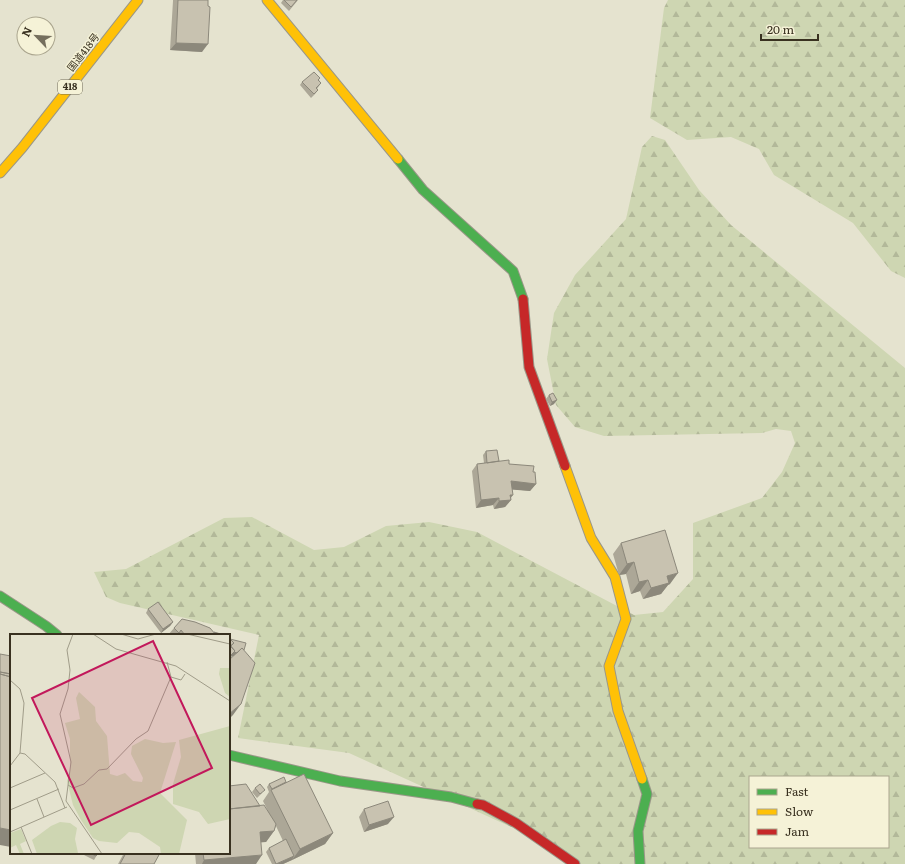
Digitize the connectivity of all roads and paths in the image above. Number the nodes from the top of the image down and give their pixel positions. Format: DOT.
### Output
graph roads {
  1 [pos="138,0"];
  2 [pos="267,0"];
  3 [pos="0,173"];
  4 [pos="0,596"];
  5 [pos="56,634"];
  6 [pos="230,755"];
  7 [pos="575,864"];
  8 [pos="640,864"];
  1 -- 3 [label="main road, 国道418号 / 418"];
  2 -- 8 [label="main road"];
  4 -- 5 [label="main road"];
  6 -- 7 [label="main road"];
}
